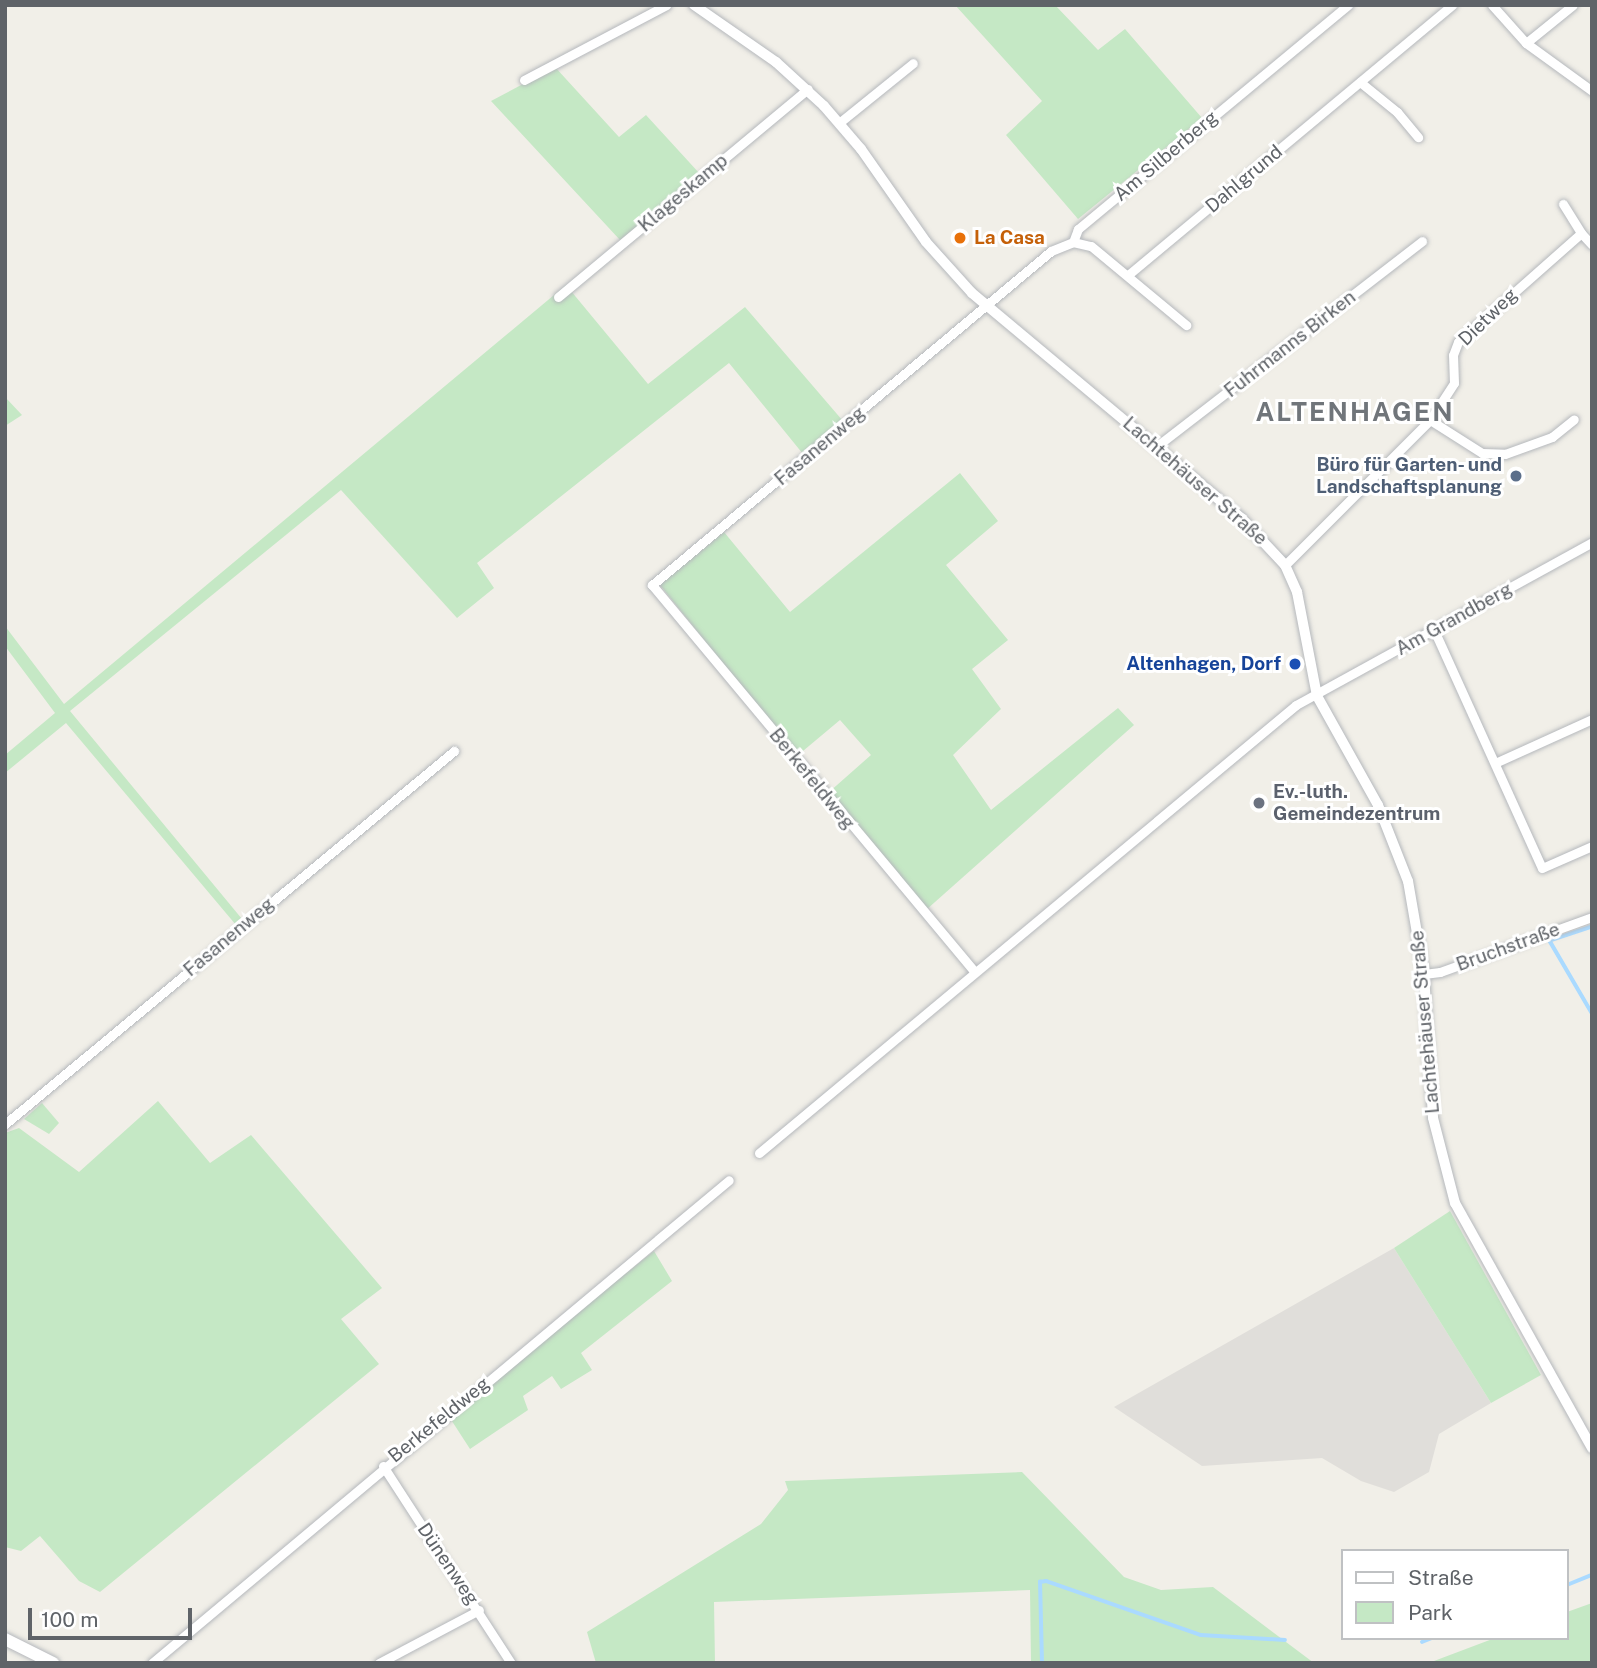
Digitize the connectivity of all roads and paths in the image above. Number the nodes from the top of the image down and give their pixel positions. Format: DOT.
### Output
graph roads {
  1 [pos="666,5"];
  2 [pos="694,5"];
  3 [pos="1348,5"];
  4 [pos="1452,5"];
  5 [pos="1492,5"];
  6 [pos="1573,5"];
  7 [pos="1526,43"];
  8 [pos="913,63"];
  9 [pos="524,80"];
  10 [pos="1360,82"];
  11 [pos="807,89"];
  12 [pos="1592,91"];
  13 [pos="839,123"];
  14 [pos="1418,137"];
  15 [pos="1563,204"];
  16 [pos="1581,233"];
  17 [pos="1422,241"];
  18 [pos="1073,242"];
  19 [pos="1592,245"];
  20 [pos="1128,275"];
  21 [pos="558,297"];
  22 [pos="988,307"];
  23 [pos="1186,325"];
  24 [pos="1574,419"];
  25 [pos="1430,420"];
  26 [pos="1157,446"];
  27 [pos="1592,542"];
  28 [pos="1285,565"];
  29 [pos="652,585"];
  30 [pos="1434,630"];
  31 [pos="1317,696"];
  32 [pos="1592,719"];
  33 [pos="454,751"];
  34 [pos="1495,763"];
  35 [pos="1592,846"];
  36 [pos="1592,917"];
  37 [pos="974,971"];
  38 [pos="1424,974"];
  39 [pos="5,1124"];
  40 [pos="759,1153"];
  41 [pos="729,1180"];
  42 [pos="1592,1448"];
  43 [pos="383,1466"];
  44 [pos="479,1610"];
  45 [pos="5,1639"];
  46 [pos="53,1663"];
  47 [pos="152,1663"];
  48 [pos="379,1663"];
  49 [pos="511,1663"];
  1 -- 9 [label="street"];
  2 -- 11 [label="street, Lachtehäuser Straße"];
  3 -- 18 [label="street, Am Silberberg"];
  4 -- 10 [label="street, Dahlgrund"];
  5 -- 7 [label="street"];
  6 -- 7 [label="street"];
  7 -- 12 [label="street"];
  8 -- 13 [label="street"];
  10 -- 14 [label="street"];
  10 -- 20 [label="street, Dahlgrund"];
  11 -- 13 [label="street, Lachtehäuser Straße"];
  11 -- 21 [label="street, Klageskamp"];
  13 -- 22 [label="street, Lachtehäuser Straße"];
  15 -- 16 [label="street"];
  16 -- 19 [label="street"];
  16 -- 25 [label="street, Dietweg"];
  17 -- 26 [label="street, Fuhrmanns Birken"];
  18 -- 20 [label="street"];
  18 -- 22 [label="street, Am Silberberg"];
  20 -- 23 [label="street"];
  22 -- 26 [label="street, Lachtehäuser Straße"];
  22 -- 29 [label="street, Fasanenweg"];
  24 -- 25 [label="street"];
  25 -- 28 [label="street, Dietweg"];
  26 -- 28 [label="street, Lachtehäuser Straße"];
  27 -- 30 [label="street, Am Grandberg"];
  28 -- 31 [label="street, Lachtehäuser Straße"];
  29 -- 37 [label="street, Berkefeldweg"];
  30 -- 31 [label="street, Am Grandberg"];
  30 -- 34 [label="street"];
  31 -- 37 [label="street"];
  31 -- 38 [label="street, Lachtehäuser Straße"];
  32 -- 34 [label="street"];
  33 -- 39 [label="street, Fasanenweg"];
  34 -- 35 [label="street"];
  36 -- 38 [label="street, Bruchstraße"];
  37 -- 40 [label="street"];
  38 -- 42 [label="street, Lachtehäuser Straße"];
  41 -- 43 [label="street, Berkefeldweg"];
  43 -- 44 [label="street, Dünenweg"];
  43 -- 47 [label="street, Berkefeldweg"];
  44 -- 48 [label="street"];
  44 -- 49 [label="street, Dünenweg"];
  45 -- 46 [label="main road"];
}
